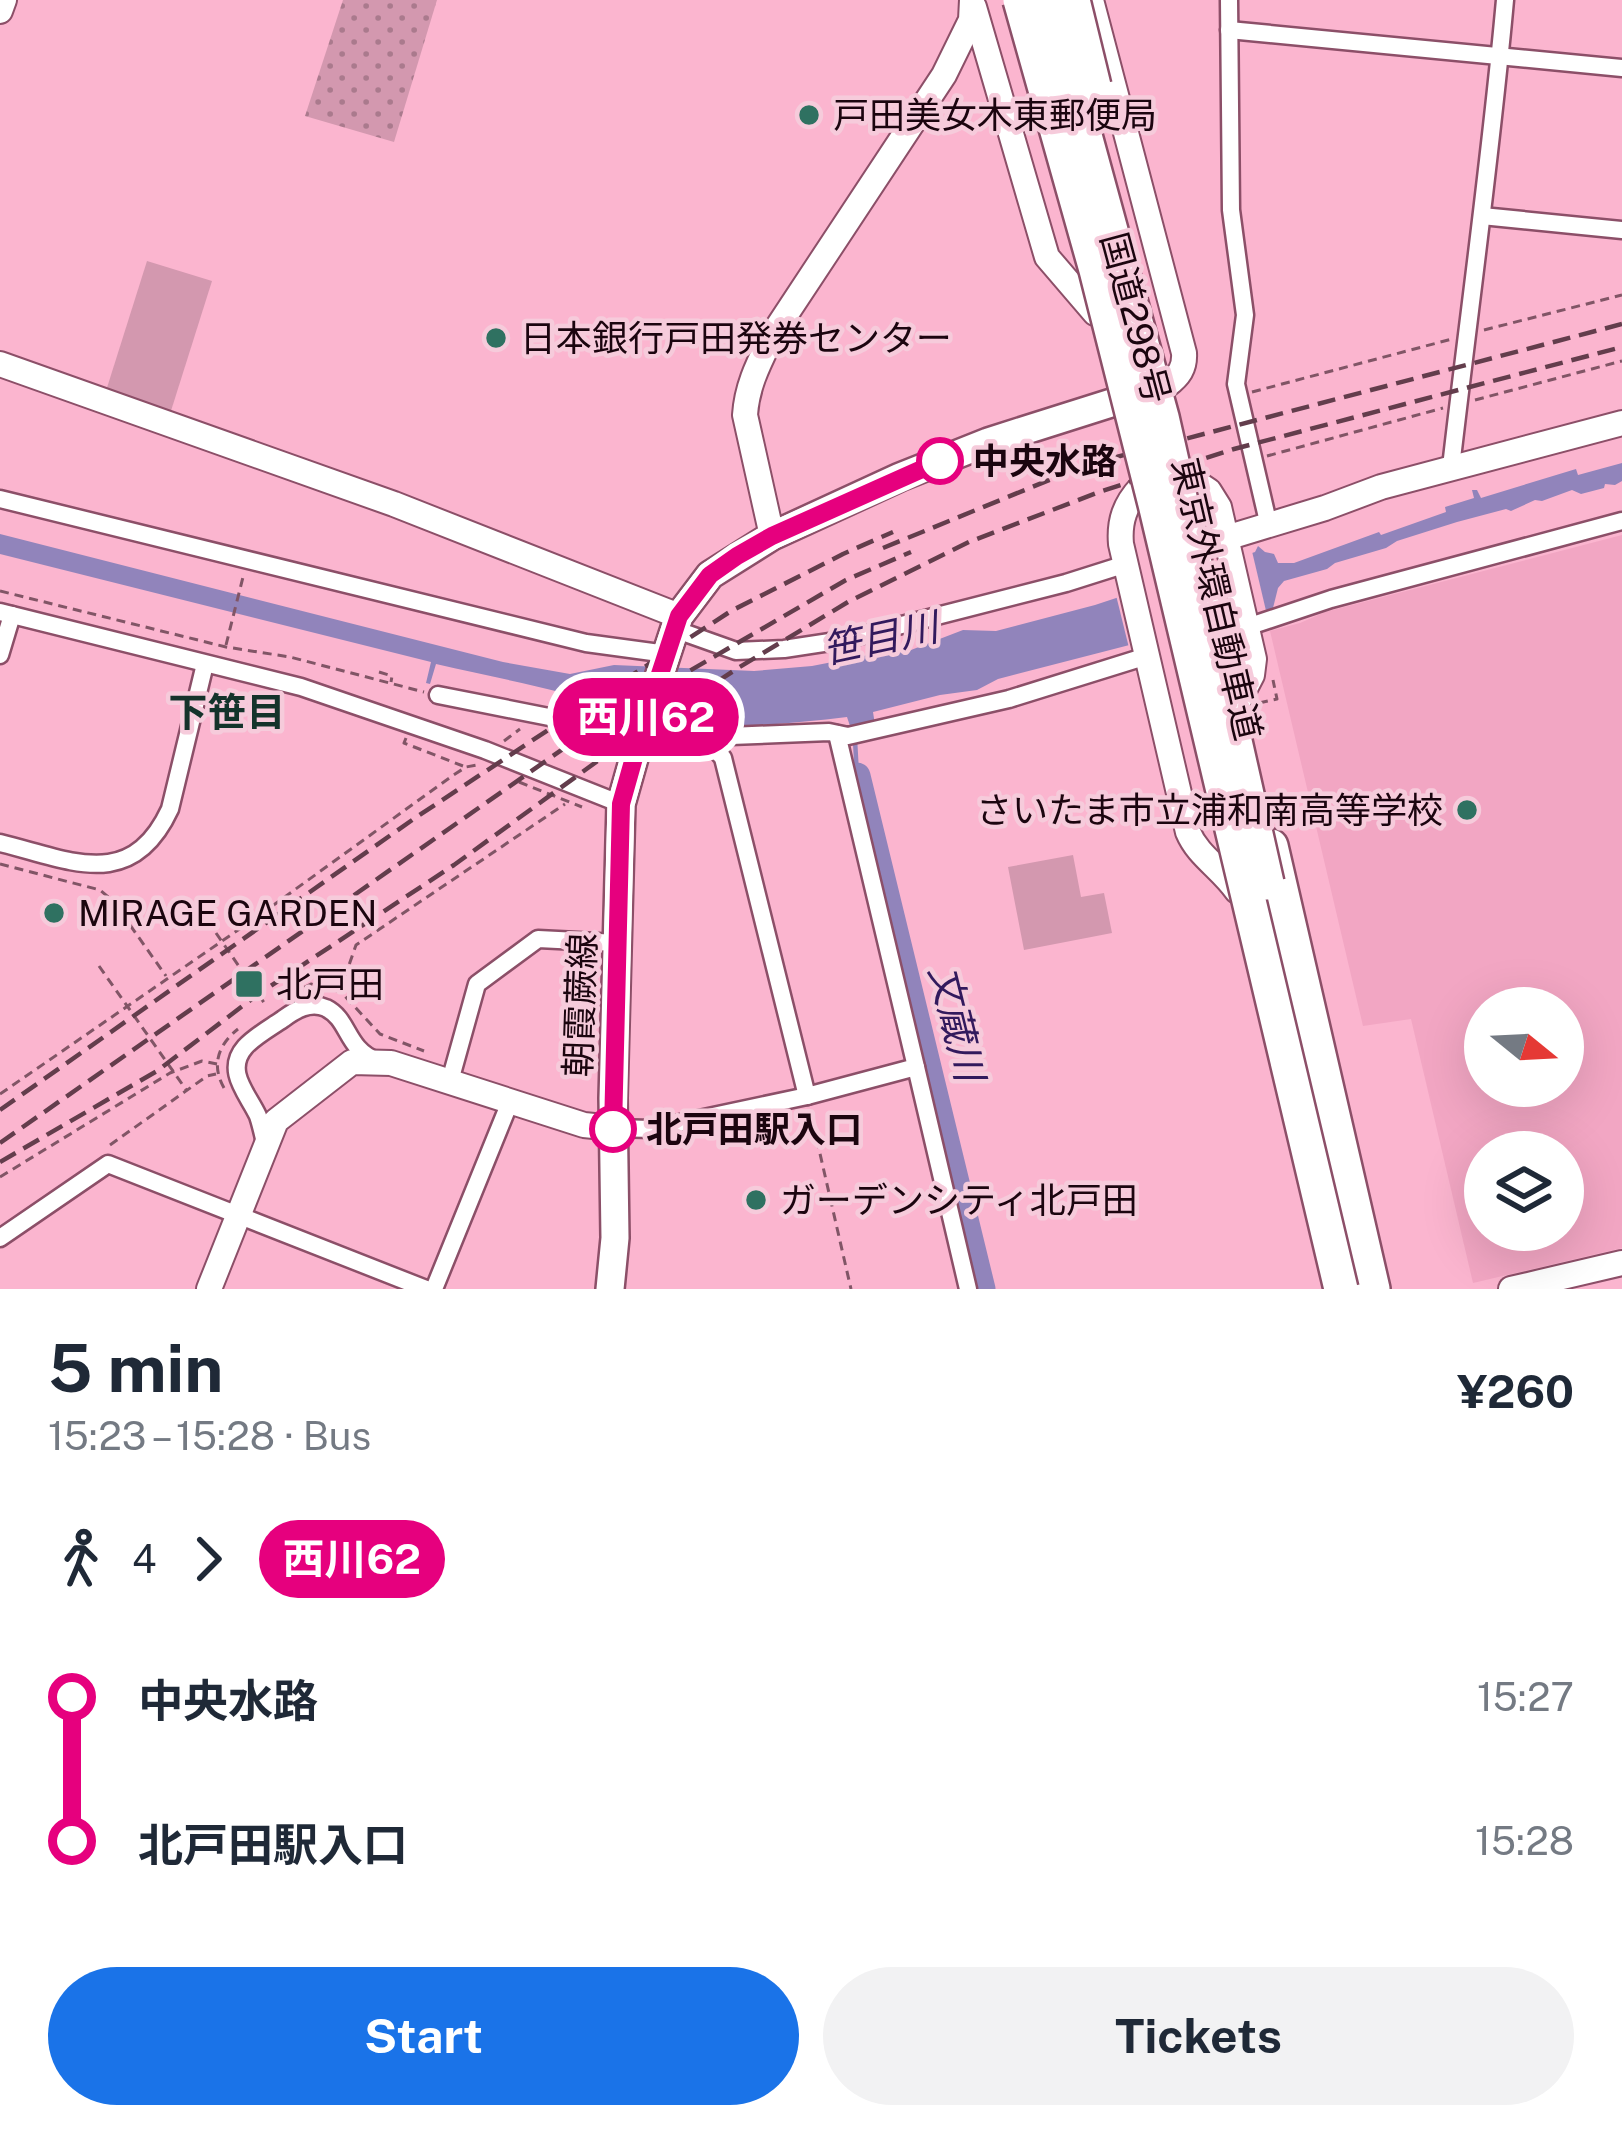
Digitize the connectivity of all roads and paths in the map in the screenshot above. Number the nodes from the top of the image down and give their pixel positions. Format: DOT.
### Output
graph roads {
  1 [pos="4,0"];
  2 [pos="972,0"];
  3 [pos="999,0"];
  4 [pos="1008,0"];
  5 [pos="1020,0"];
  6 [pos="1048,0"];
  7 [pos="1059,0"];
  8 [pos="1073,0"];
  9 [pos="1090,0"];
  10 [pos="1228,0"];
  11 [pos="1505,0"];
  12 [pos="0,11"];
  13 [pos="1229,30"];
  14 [pos="1500,54"];
  15 [pos="1622,68"];
  16 [pos="994,74"];
  17 [pos="944,75"];
  18 [pos="1482,216"];
  19 [pos="1622,230"];
  20 [pos="1096,270"];
  21 [pos="1622,295"];
  22 [pos="1095,313"];
  23 [pos="1465,335"];
  24 [pos="1622,361"];
  25 [pos="0,364"];
  26 [pos="1238,395"];
  27 [pos="1119,400"];
  28 [pos="1165,401"];
  29 [pos="1458,404"];
  30 [pos="1622,423"];
  31 [pos="1254,461"];
  32 [pos="1451,467"];
  33 [pos="0,499"];
  34 [pos="1622,521"];
  35 [pos="1269,526"];
  36 [pos="772,536"];
  37 [pos="1220,549"];
  38 [pos="245,568"];
  39 [pos="1139,570"];
  40 [pos="0,591"];
  41 [pos="6,614"];
  42 [pos="1237,626"];
  43 [pos="671,641"];
  44 [pos="226,647"];
  45 [pos="1157,648"];
  46 [pos="0,655"];
  47 [pos="205,664"];
  48 [pos="379,672"];
  49 [pos="390,683"];
  50 [pos="438,695"];
  51 [pos="413,726"];
  52 [pos="641,730"];
  53 [pos="837,734"];
  54 [pos="705,737"];
  55 [pos="479,765"];
  56 [pos="466,767"];
  57 [pos="501,775"];
  58 [pos="566,803"];
  59 [pos="621,804"];
  60 [pos="592,812"];
  61 [pos="0,843"];
  62 [pos="0,864"];
  63 [pos="216,933"];
  64 [pos="221,941"];
  65 [pos="618,943"];
  66 [pos="99,966"];
  67 [pos="167,977"];
  68 [pos="126,1005"];
  69 [pos="268,1008"];
  70 [pos="439,1057"];
  71 [pos="378,1061"];
  72 [pos="217,1064"];
  73 [pos="916,1067"];
  74 [pos="173,1072"];
  75 [pos="218,1074"];
  76 [pos="450,1081"];
  77 [pos="187,1091"];
  78 [pos="0,1094"];
  79 [pos="806,1096"];
  80 [pos="510,1102"];
  81 [pos="253,1106"];
  82 [pos="294,1106"];
  83 [pos="613,1129"];
  84 [pos="266,1148"];
  85 [pos="100,1152"];
  86 [pos="0,1177"];
  87 [pos="238,1216"];
  88 [pos="0,1238"];
  89 [pos="1622,1263"];
  90 [pos="1548,1287"];
  91 [pos="208,1289"];
  92 [pos="430,1289"];
  93 [pos="610,1289"];
  94 [pos="851,1289"];
  95 [pos="968,1289"];
  96 [pos="1329,1289"];
  97 [pos="1341,1289"];
  98 [pos="1360,1289"];
  99 [pos="1372,1289"];
  100 [pos="1511,1289"];
  1 -- 12 [label="street"];
  2 -- 16 [label="street"];
  2 -- 17 [label="street"];
  3 -- 20 [label="highway, bridge"];
  4 -- 22 [label="highway, 国道298号"];
  5 -- 20 [label="highway, 東京外環自動車道, bridge"];
  6 -- 28 [label="highway, 東京外環自動車道, bridge"];
  7 -- 28 [label="highway, 国道298号"];
  8 -- 28 [label="highway, bridge"];
  9 -- 28 [label="street"];
  10 -- 13 [label="street"];
  11 -- 14 [label="street"];
  13 -- 14 [label="street"];
  13 -- 26 [label="street"];
  14 -- 15 [label="street"];
  14 -- 18 [label="street"];
  16 -- 17 [label="street"];
  16 -- 22 [label="street"];
  17 -- 36 [label="street"];
  18 -- 19 [label="street"];
  18 -- 23 [label="street"];
  20 -- 97 [label="highway, 東京外環自動車道, bridge"];
  21 -- 23 [label="path"];
  22 -- 27 [label="highway, 国道298号"];
  23 -- 26 [label="path"];
  23 -- 29 [label="street"];
  24 -- 29 [label="path"];
  25 -- 43 [label="street"];
  26 -- 31 [label="street"];
  27 -- 28 [label="main road"];
  27 -- 36 [label="main road"];
  27 -- 39 [label="highway, 国道298号"];
  28 -- 37 [label="highway, 国道298号"];
  28 -- 98 [label="highway, 東京外環自動車道, bridge"];
  29 -- 31 [label="path"];
  29 -- 32 [label="street"];
  30 -- 32 [label="street"];
  31 -- 35 [label="street"];
  32 -- 35 [label="street"];
  33 -- 43 [label="street"];
  34 -- 42 [label="street"];
  35 -- 37 [label="street"];
  36 -- 43 [label="main road"];
  37 -- 42 [label="highway, 国道298号"];
  38 -- 44 [label="path"];
  39 -- 43 [label="street"];
  39 -- 45 [label="highway, 国道298号"];
  40 -- 44 [label="path"];
  41 -- 46 [label="street"];
  41 -- 47 [label="street"];
  42 -- 99 [label="highway, 国道298号"];
  43 -- 52 [label="main road, 朝霞蕨線"];
  44 -- 49 [label="path"];
  45 -- 53 [label="street"];
  45 -- 96 [label="highway, 国道298号"];
  47 -- 51 [label="street"];
  47 -- 61 [label="street"];
  48 -- 49 [label="path"];
  49 -- 50 [label="path"];
  50 -- 52 [label="street"];
  51 -- 56 [label="path"];
  51 -- 59 [label="street"];
  52 -- 54 [label="street"];
  52 -- 59 [label="main road, 朝霞蕨線"];
  53 -- 54 [label="street"];
  53 -- 73 [label="street"];
  54 -- 79 [label="street"];
  55 -- 56 [label="path"];
  56 -- 64 [label="path"];
  57 -- 58 [label="path"];
  58 -- 60 [label="path"];
  58 -- 70 [label="path"];
  59 -- 65 [label="main road, 朝霞蕨線"];
  62 -- 67 [label="path"];
  63 -- 64 [label="path"];
  64 -- 67 [label="path"];
  64 -- 69 [label="path"];
  65 -- 76 [label="street"];
  65 -- 83 [label="main road, 朝霞蕨線"];
  66 -- 68 [label="path"];
  67 -- 68 [label="path"];
  68 -- 74 [label="path"];
  68 -- 78 [label="path"];
  71 -- 76 [label="street"];
  71 -- 81 [label="street"];
  71 -- 82 [label="street"];
  72 -- 74 [label="path"];
  73 -- 79 [label="street"];
  73 -- 95 [label="street"];
  74 -- 77 [label="path"];
  74 -- 86 [label="path"];
  75 -- 77 [label="path"];
  76 -- 80 [label="street"];
  77 -- 85 [label="path"];
  79 -- 83 [label="street"];
  79 -- 94 [label="path"];
  80 -- 83 [label="street"];
  80 -- 92 [label="street"];
  81 -- 82 [label="street"];
  81 -- 84 [label="street"];
  82 -- 84 [label="street"];
  83 -- 93 [label="main road, 朝霞蕨線"];
  84 -- 87 [label="street"];
  87 -- 88 [label="street"];
  87 -- 91 [label="street"];
  87 -- 92 [label="street"];
  89 -- 90 [label="street"];
  90 -- 100 [label="street"];
}
